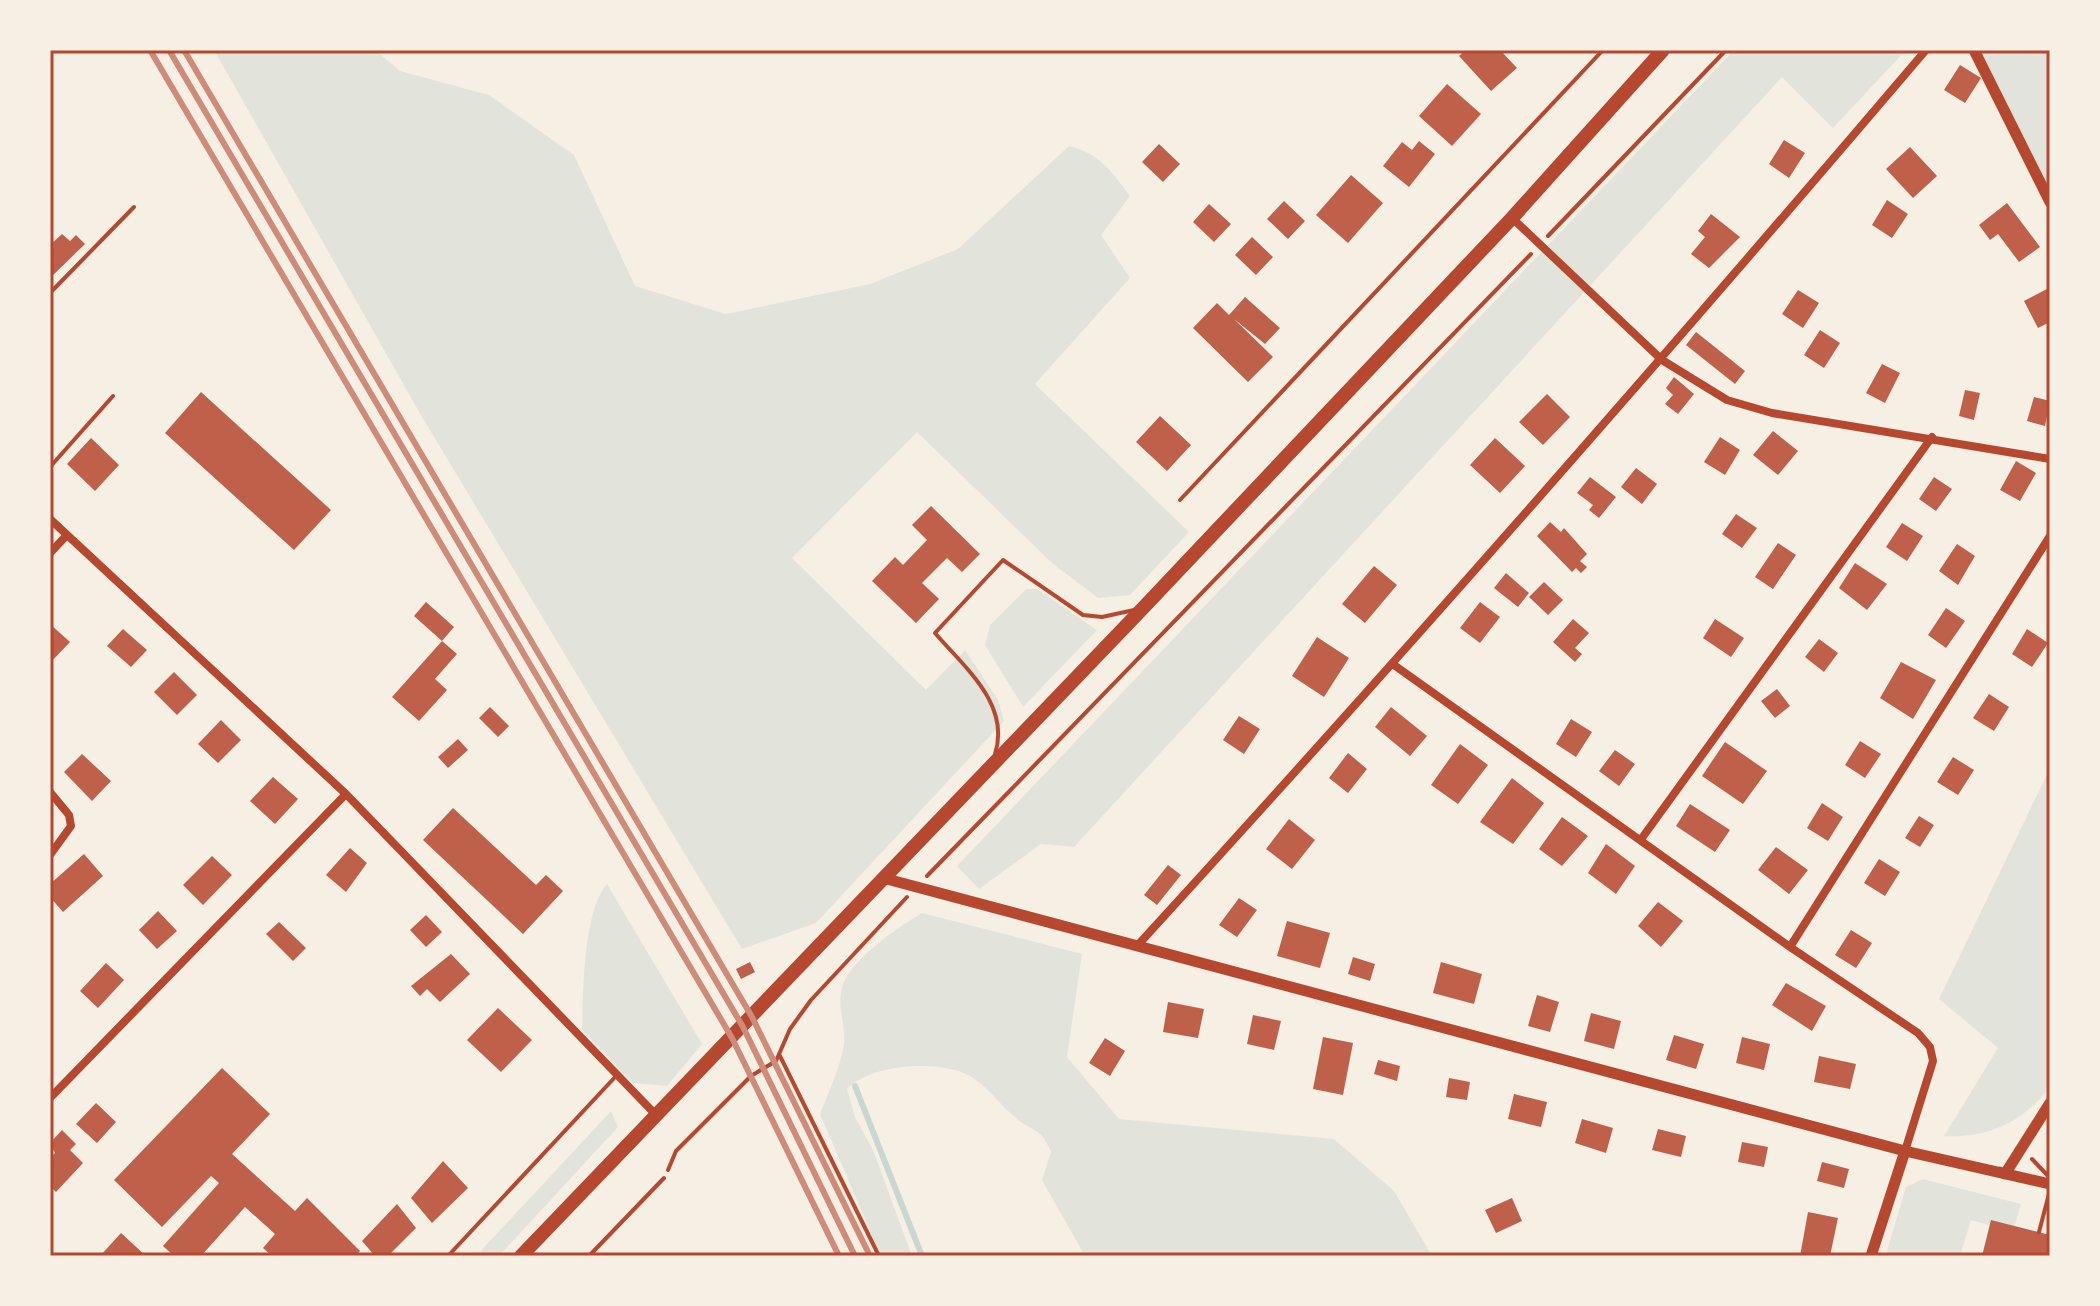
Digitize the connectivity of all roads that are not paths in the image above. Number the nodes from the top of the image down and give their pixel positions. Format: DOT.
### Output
graph roads {
  1 [pos="1603,50"];
  2 [pos="1663,50"];
  3 [pos="1926,50"];
  4 [pos="1974,50"];
  5 [pos="2050,202"];
  6 [pos="134,207"];
  7 [pos="1512,218"];
  8 [pos="50,293"];
  9 [pos="1662,360"];
  10 [pos="113,396"];
  11 [pos="1932,437"];
  12 [pos="2050,459"];
  13 [pos="50,467"];
  14 [pos="1180,500"];
  15 [pos="50,519"];
  16 [pos="67,535"];
  17 [pos="2050,536"];
  18 [pos="50,553"];
  19 [pos="1144,607"];
  20 [pos="1394,665"];
  21 [pos="991,768"];
  22 [pos="50,792"];
  23 [pos="346,794"];
  24 [pos="1642,838"];
  25 [pos="50,855"];
  26 [pos="883,878"];
  27 [pos="1137,946"];
  28 [pos="1790,947"];
  29 [pos="617,1075"];
  30 [pos="50,1098"];
  31 [pos="2050,1103"];
  32 [pos="656,1115"];
  33 [pos="1905,1151"];
  34 [pos="2032,1159"];
  35 [pos="2005,1174"];
  36 [pos="664,1178"];
  37 [pos="2050,1181"];
  38 [pos="2050,1190"];
  39 [pos="2039,1232"];
  40 [pos="448,1256"];
  41 [pos="521,1256"];
  42 [pos="589,1256"];
  43 [pos="1871,1256"];
  1 -- 14 [label="lane"];
  2 -- 7 [label="main road"];
  3 -- 9 [label="street"];
  4 -- 5 [label="street"];
  6 -- 8 [label="lane"];
  7 -- 9 [label="street"];
  7 -- 19 [label="main road"];
  9 -- 11 [label="street"];
  9 -- 20 [label="street"];
  10 -- 13 [label="lane"];
  11 -- 12 [label="street"];
  11 -- 24 [label="street"];
  15 -- 16 [label="street"];
  16 -- 18 [label="street"];
  16 -- 23 [label="street"];
  17 -- 28 [label="street"];
  19 -- 21 [label="main road"];
  19 -- 21 [label="lane"];
  20 -- 24 [label="street"];
  20 -- 27 [label="street"];
  21 -- 26 [label="main road"];
  22 -- 25 [label="street"];
  23 -- 29 [label="street"];
  23 -- 30 [label="street"];
  24 -- 28 [label="street"];
  26 -- 27 [label="street"];
  26 -- 32 [label="main road"];
  27 -- 33 [label="street"];
  28 -- 33 [label="street"];
  29 -- 32 [label="street"];
  29 -- 40 [label="lane"];
  31 -- 35 [label="street"];
  32 -- 41 [label="main road"];
  33 -- 35 [label="street"];
  33 -- 43 [label="street"];
  34 -- 37 [label="lane"];
  35 -- 37 [label="street"];
  36 -- 42 [label="lane"];
  38 -- 39 [label="lane"];
}
